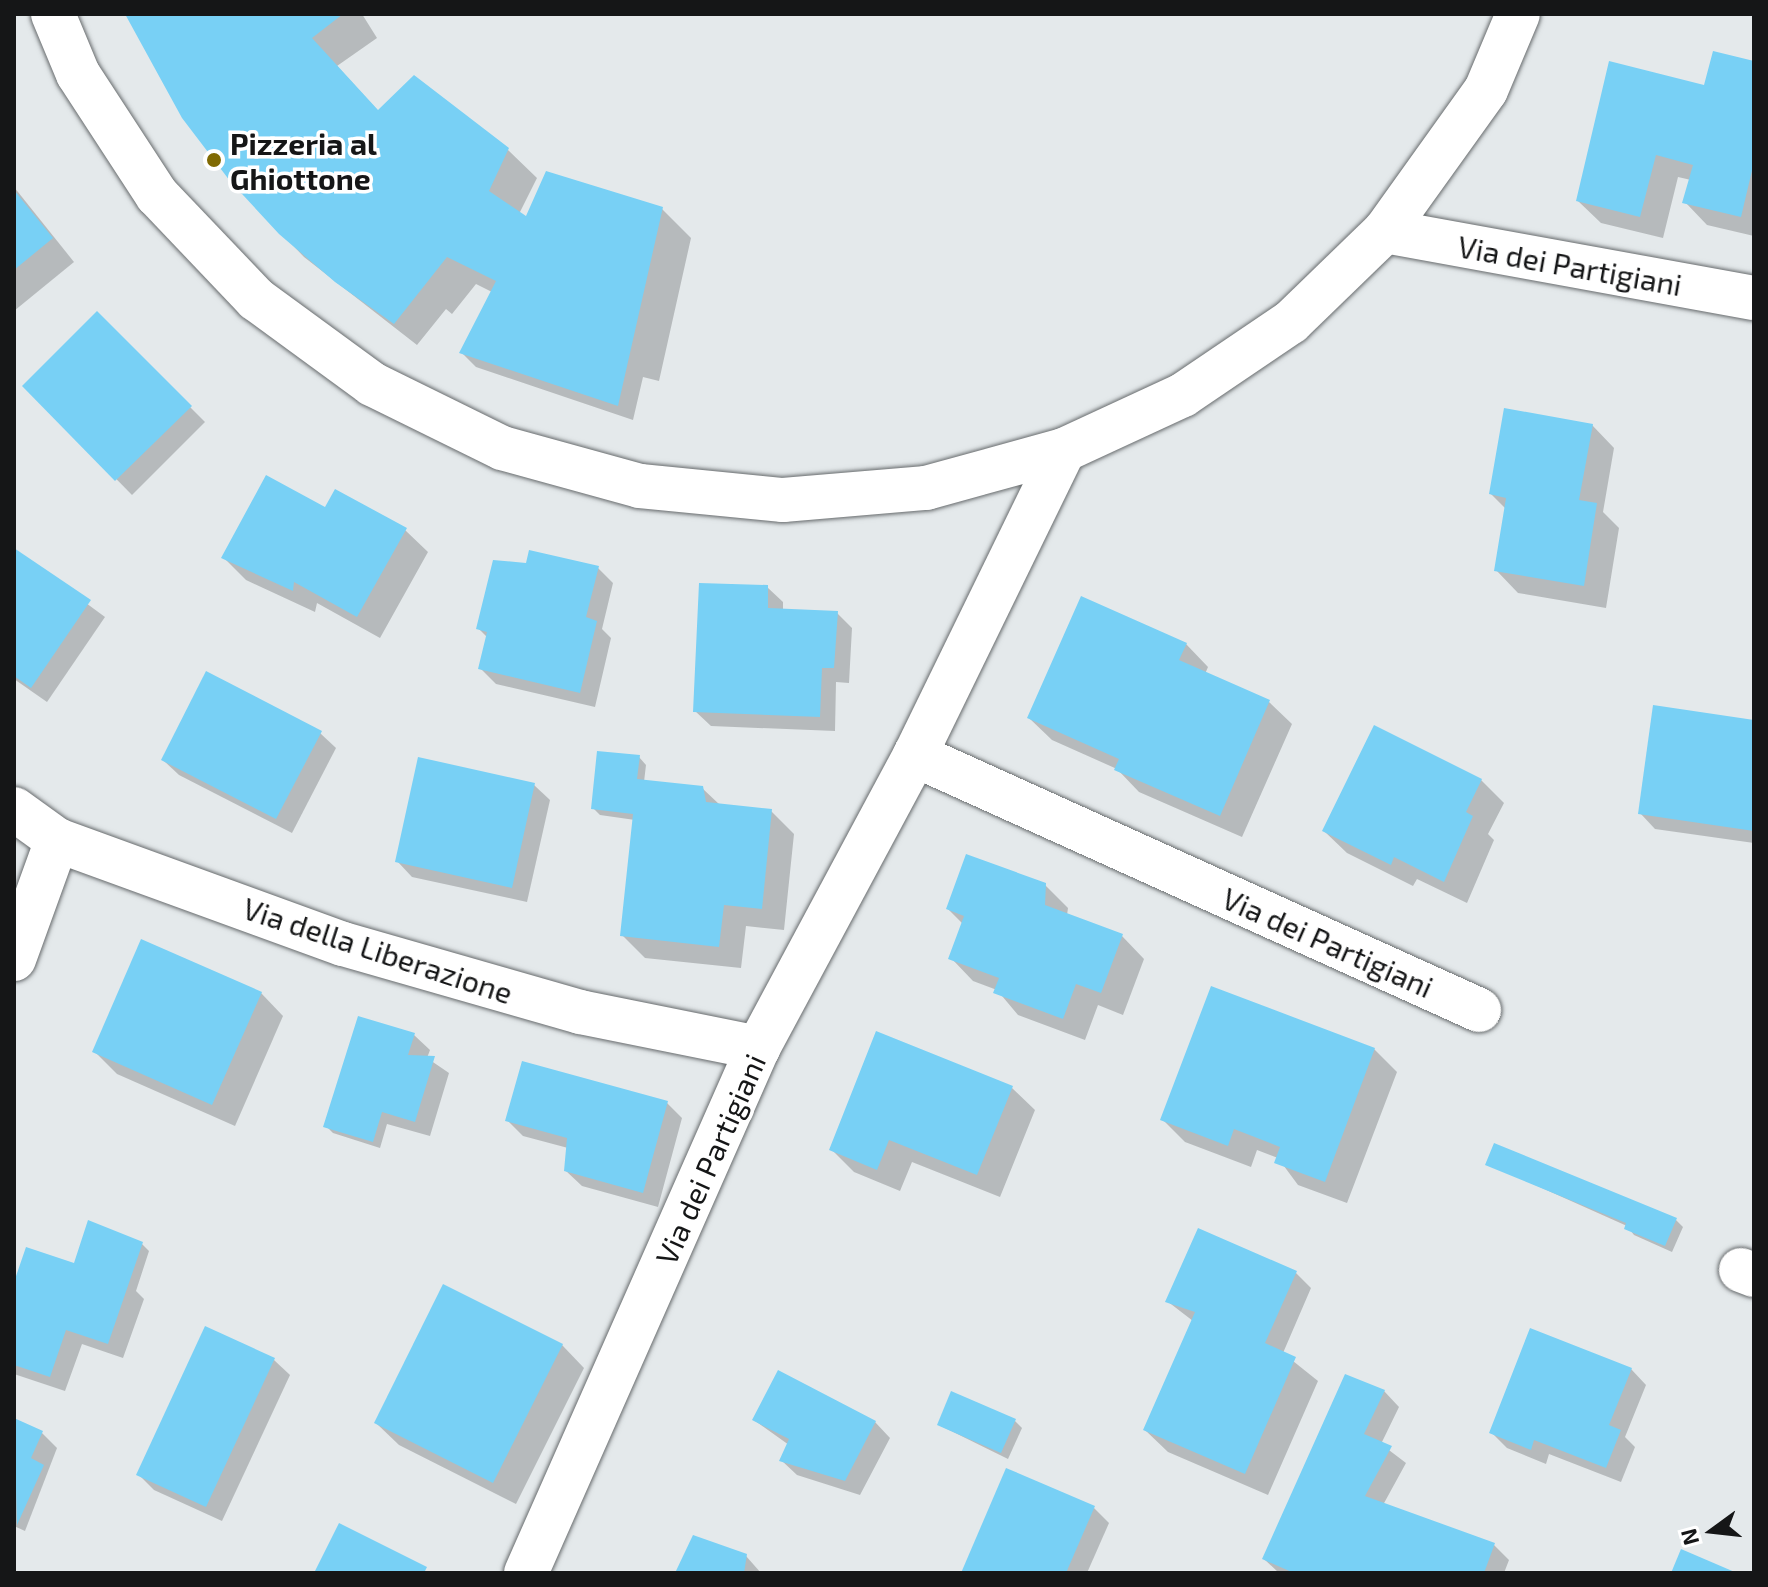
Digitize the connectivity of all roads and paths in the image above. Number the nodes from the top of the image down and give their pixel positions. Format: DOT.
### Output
graph roads {
  1 [pos="53,14"];
  2 [pos="1518,14"];
  3 [pos="1385,231"];
  4 [pos="1754,298"];
  5 [pos="1064,450"];
  6 [pos="915,755"];
  7 [pos="14,809"];
  8 [pos="57,840"];
  9 [pos="14,959"];
  10 [pos="1479,1010"];
  11 [pos="758,1048"];
  12 [pos="526,1573"];
  1 -- 5 [label="street"];
  2 -- 3 [label="street"];
  3 -- 4 [label="street, Via dei Partigiani"];
  3 -- 5 [label="street"];
  5 -- 6 [label="street, Via dei Partigiani"];
  6 -- 10 [label="street, Via dei Partigiani"];
  6 -- 11 [label="street, Via dei Partigiani"];
  7 -- 8 [label="street, Via della Liberazione"];
  8 -- 9 [label="street"];
  8 -- 11 [label="street, Via della Liberazione"];
  11 -- 12 [label="street, Via dei Partigiani"];
}
